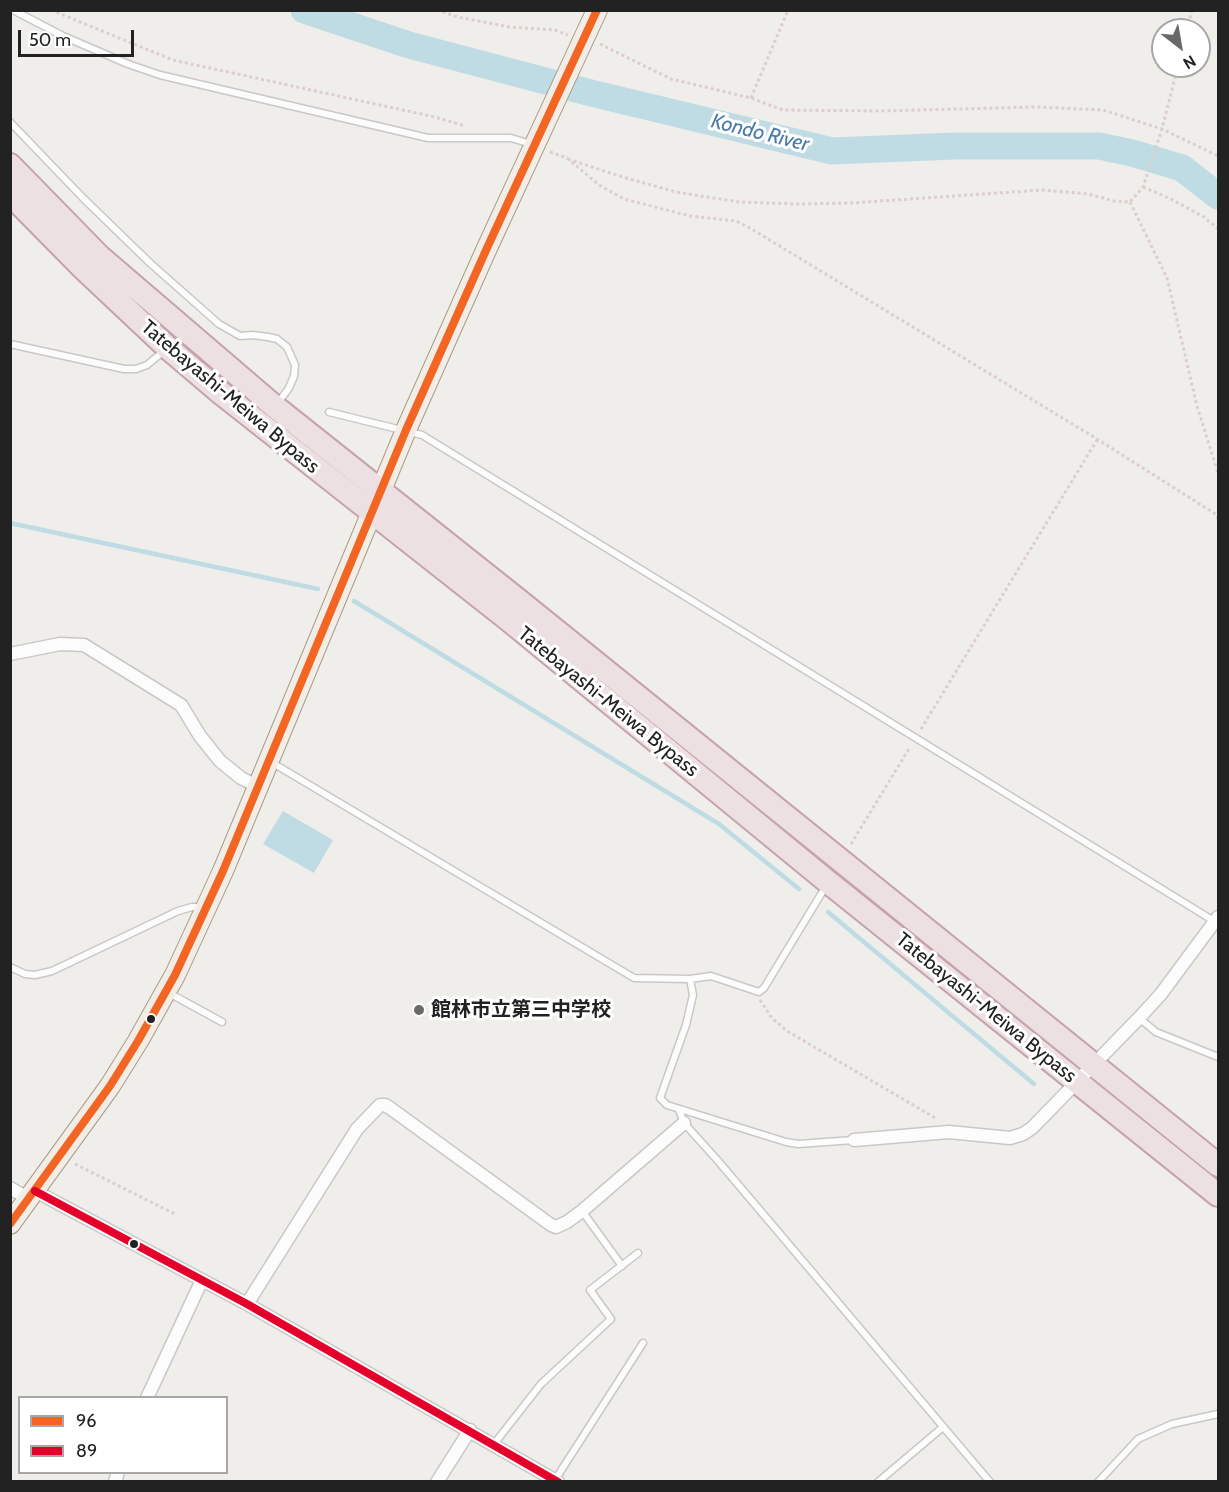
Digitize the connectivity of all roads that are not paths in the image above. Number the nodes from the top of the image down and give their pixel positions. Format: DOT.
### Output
graph roads {
  1 [pos="13,10"];
  2 [pos="597,10"];
  3 [pos="10,122"];
  4 [pos="534,145"];
  5 [pos="10,165"];
  6 [pos="10,194"];
  7 [pos="10,344"];
  8 [pos="168,348"];
  9 [pos="274,406"];
  10 [pos="329,412"];
  11 [pos="406,430"];
  12 [pos="380,491"];
  13 [pos="371,513"];
  14 [pos="10,654"];
  15 [pos="268,761"];
  16 [pos="257,786"];
  17 [pos="828,882"];
  18 [pos="207,908"];
  19 [pos="1216,919"];
  20 [pos="10,967"];
  21 [pos="690,979"];
  22 [pos="165,991"];
  23 [pos="1139,1018"];
  24 [pos="222,1022"];
  25 [pos="1218,1057"];
  26 [pos="1095,1063"];
  27 [pos="1077,1080"];
  28 [pos="679,1110"];
  29 [pos="684,1123"];
  30 [pos="854,1140"];
  31 [pos="1218,1165"];
  32 [pos="10,1188"];
  33 [pos="32,1195"];
  34 [pos="1218,1195"];
  35 [pos="582,1211"];
  36 [pos="10,1224"];
  37 [pos="638,1253"];
  38 [pos="622,1266"];
  39 [pos="202,1280"];
  40 [pos="247,1304"];
  41 [pos="643,1343"];
  42 [pos="148,1396"];
  43 [pos="1218,1414"];
  44 [pos="943,1427"];
  45 [pos="470,1430"];
  46 [pos="494,1444"];
  47 [pos="556,1481"];
  48 [pos="437,1482"];
  49 [pos="878,1482"];
  50 [pos="990,1482"];
  51 [pos="1098,1482"];
  1 -- 4 [label="lane"];
  2 -- 4 [label="main road"];
  3 -- 9 [label="lane"];
  4 -- 11 [label="main road"];
  5 -- 9 [label="highway, Tatebayashi-Meiwa Bypass"];
  6 -- 8 [label="highway, Tatebayashi-Meiwa Bypass"];
  7 -- 8 [label="lane"];
  8 -- 13 [label="highway, Tatebayashi-Meiwa Bypass"];
  9 -- 12 [label="highway, Tatebayashi-Meiwa Bypass"];
  10 -- 11 [label="lane"];
  11 -- 12 [label="main road"];
  11 -- 19 [label="lane"];
  12 -- 13 [label="main road"];
  12 -- 26 [label="highway, Tatebayashi-Meiwa Bypass"];
  13 -- 15 [label="main road"];
  13 -- 17 [label="highway, Tatebayashi-Meiwa Bypass"];
  14 -- 16 [label="street"];
  15 -- 16 [label="main road"];
  15 -- 21 [label="lane"];
  16 -- 18 [label="main road"];
  17 -- 21 [label="lane"];
  17 -- 27 [label="highway, Tatebayashi-Meiwa Bypass"];
  18 -- 20 [label="lane"];
  18 -- 22 [label="main road"];
  19 -- 23 [label="street"];
  21 -- 28 [label="lane"];
  22 -- 24 [label="lane"];
  22 -- 33 [label="main road"];
  23 -- 25 [label="lane"];
  23 -- 26 [label="street"];
  26 -- 27 [label="street"];
  26 -- 31 [label="highway, Tatebayashi-Meiwa Bypass"];
  27 -- 30 [label="street"];
  27 -- 34 [label="highway, Tatebayashi-Meiwa Bypass"];
  28 -- 29 [label="lane"];
  28 -- 30 [label="lane"];
  29 -- 35 [label="street"];
  29 -- 44 [label="lane"];
  32 -- 33 [label="street"];
  33 -- 36 [label="main road"];
  33 -- 39 [label="street"];
  35 -- 38 [label="lane"];
  35 -- 40 [label="street"];
  37 -- 38 [label="lane"];
  38 -- 46 [label="lane"];
  39 -- 40 [label="street"];
  39 -- 42 [label="street"];
  40 -- 45 [label="street"];
  41 -- 47 [label="lane"];
  43 -- 51 [label="lane"];
  44 -- 49 [label="lane"];
  44 -- 50 [label="lane"];
  45 -- 46 [label="street"];
  45 -- 48 [label="street"];
  46 -- 47 [label="street"];
}
